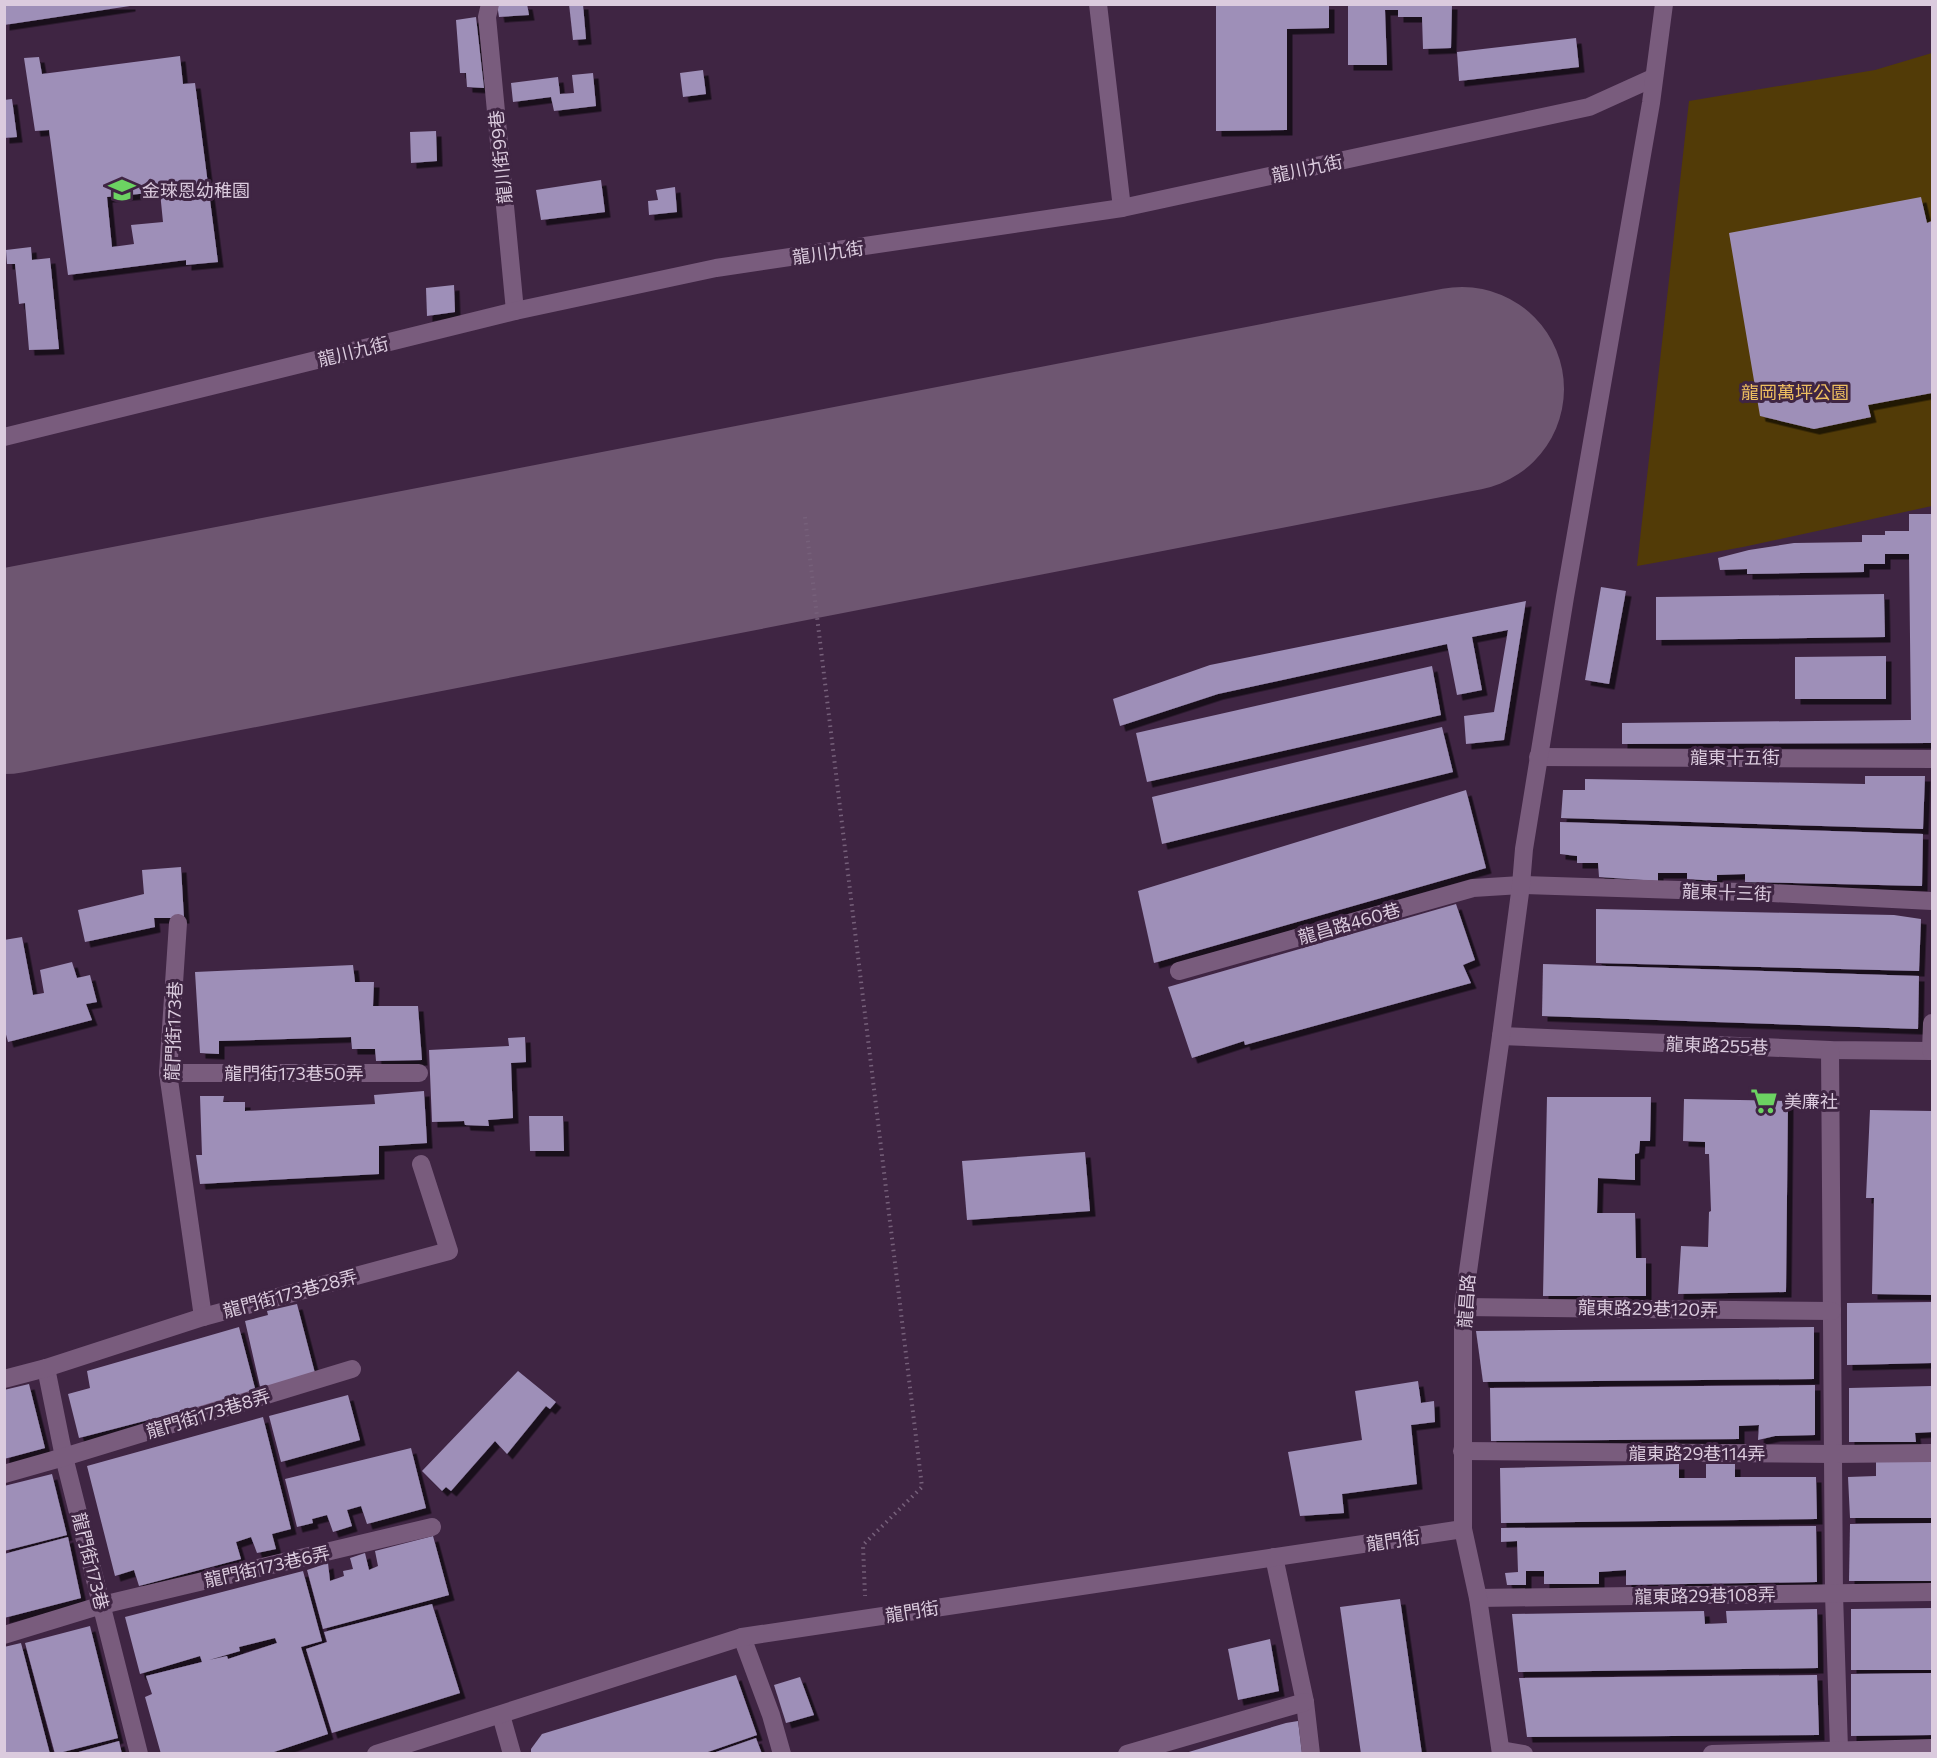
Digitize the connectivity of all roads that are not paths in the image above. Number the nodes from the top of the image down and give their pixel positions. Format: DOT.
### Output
graph roads {
  1 [pos="490,4"];
  2 [pos="1098,4"];
  3 [pos="1664,4"];
  4 [pos="1653,78"];
  5 [pos="1122,208"];
  6 [pos="516,311"];
  7 [pos="4,437"];
  8 [pos="1538,757"];
  9 [pos="1932,759"];
  10 [pos="1521,885"];
  11 [pos="1932,901"];
  12 [pos="178,922"];
  13 [pos="1179,971"];
  14 [pos="1932,1023"];
  15 [pos="1501,1036"];
  16 [pos="1830,1050"];
  17 [pos="1932,1051"];
  18 [pos="168,1073"];
  19 [pos="419,1073"];
  20 [pos="422,1164"];
  21 [pos="1463,1307"];
  22 [pos="1832,1311"];
  23 [pos="203,1317"];
  24 [pos="46,1368"];
  25 [pos="352,1369"];
  26 [pos="4,1379"];
  27 [pos="1462,1451"];
  28 [pos="1932,1453"];
  29 [pos="1833,1454"];
  30 [pos="64,1457"];
  31 [pos="4,1474"];
  32 [pos="432,1527"];
  33 [pos="1463,1530"];
  34 [pos="1274,1557"];
  35 [pos="1932,1592"];
  36 [pos="1834,1594"];
  37 [pos="1478,1598"];
  38 [pos="102,1605"];
  39 [pos="4,1635"];
  40 [pos="742,1637"];
  41 [pos="1305,1702"];
  42 [pos="501,1715"];
  43 [pos="1932,1748"];
  44 [pos="1839,1749"];
  45 [pos="1501,1752"];
  46 [pos="139,1754"];
  47 [pos="376,1754"];
  48 [pos="512,1754"];
  49 [pos="782,1754"];
  50 [pos="1127,1754"];
  51 [pos="1311,1754"];
  52 [pos="1524,1754"];
  53 [pos="1712,1754"];
  1 -- 6 [label="street, 龍川街99巷"];
  2 -- 5 [label="street"];
  3 -- 4 [label="street, 龍昌路"];
  4 -- 5 [label="street, 龍川九街"];
  4 -- 8 [label="street, 龍昌路"];
  5 -- 6 [label="street, 龍川九街"];
  6 -- 7 [label="street, 龍川九街"];
  8 -- 9 [label="street, 龍東十五街"];
  8 -- 10 [label="street, 龍昌路"];
  10 -- 11 [label="street, 龍東十三街"];
  10 -- 13 [label="street, 龍昌路460巷"];
  10 -- 15 [label="street, 龍昌路"];
  12 -- 18 [label="street, 龍門街173巷"];
  14 -- 17 [label="street"];
  15 -- 16 [label="street, 龍東路255巷"];
  15 -- 21 [label="street, 龍昌路"];
  16 -- 17 [label="street, 龍東路255巷"];
  16 -- 22 [label="street"];
  18 -- 19 [label="street, 龍門街173巷50弄"];
  18 -- 23 [label="street, 龍門街173巷"];
  20 -- 23 [label="street, 龍門街173巷28弄"];
  21 -- 22 [label="street, 龍東路29巷120弄"];
  21 -- 27 [label="street, 龍昌路"];
  22 -- 29 [label="street"];
  23 -- 24 [label="street, 龍門街173巷28弄"];
  24 -- 26 [label="street, 龍門街173巷28弄"];
  24 -- 30 [label="street, 龍門街173巷"];
  25 -- 30 [label="street, 龍門街173巷8弄"];
  27 -- 29 [label="street, 龍東路29巷114弄"];
  27 -- 33 [label="street, 龍昌路"];
  28 -- 29 [label="street, 龍東路29巷114弄"];
  29 -- 36 [label="street"];
  30 -- 31 [label="street, 龍門街173巷8弄"];
  30 -- 38 [label="street, 龍門街173巷"];
  32 -- 38 [label="street, 龍門街173巷6弄"];
  33 -- 34 [label="street, 龍門街"];
  33 -- 37 [label="street, 龍昌路"];
  34 -- 40 [label="street, 龍門街"];
  34 -- 41 [label="street"];
  35 -- 36 [label="street, 龍東路29巷108弄"];
  36 -- 37 [label="street, 龍東路29巷108弄"];
  36 -- 44 [label="street"];
  37 -- 45 [label="street, 龍昌路"];
  38 -- 39 [label="street, 龍門街173巷6弄"];
  38 -- 46 [label="street, 龍門街173巷"];
  40 -- 42 [label="street, 龍門街"];
  40 -- 49 [label="street"];
  41 -- 50 [label="street"];
  41 -- 51 [label="street"];
  42 -- 47 [label="street, 龍門街"];
  42 -- 48 [label="street"];
  43 -- 44 [label="street"];
  44 -- 53 [label="street"];
  45 -- 52 [label="street"];
}
